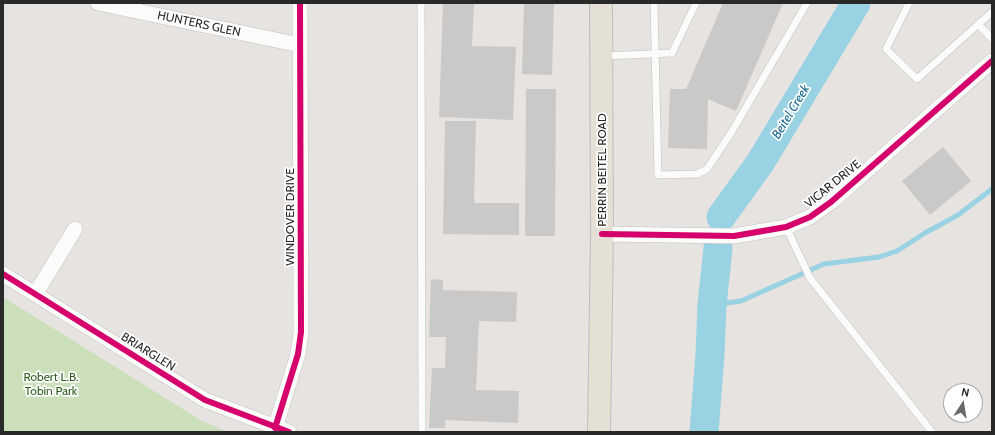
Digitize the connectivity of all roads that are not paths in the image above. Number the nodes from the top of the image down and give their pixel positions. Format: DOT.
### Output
graph roads {
  1 [pos="98,3"];
  2 [pos="300,3"];
  3 [pos="421,3"];
  4 [pos="601,3"];
  5 [pos="654,3"];
  6 [pos="696,3"];
  7 [pos="807,3"];
  8 [pos="909,3"];
  9 [pos="992,12"];
  10 [pos="978,24"];
  11 [pos="992,39"];
  12 [pos="300,46"];
  13 [pos="654,54"];
  14 [pos="602,56"];
  15 [pos="992,61"];
  16 [pos="786,227"];
  17 [pos="75,229"];
  18 [pos="602,234"];
  19 [pos="3,274"];
  20 [pos="36,293"];
  21 [pos="282,430"];
  22 [pos="422,432"];
  23 [pos="599,432"];
  24 [pos="932,432"];
  1 -- 12 [label="street, HUNTERS GLEN"];
  2 -- 12 [label="street, WINDOVER DRIVE"];
  3 -- 22 [label="lane"];
  4 -- 14 [label="main road, PERRIN BEITEL ROAD"];
  5 -- 13 [label="lane"];
  6 -- 13 [label="lane"];
  7 -- 13 [label="lane"];
  8 -- 10 [label="lane"];
  9 -- 10 [label="lane"];
  10 -- 11 [label="lane"];
  12 -- 21 [label="street, WINDOVER DRIVE"];
  13 -- 14 [label="lane"];
  14 -- 18 [label="main road, PERRIN BEITEL ROAD"];
  15 -- 16 [label="street, VICAR DRIVE"];
  16 -- 18 [label="street, VICAR DRIVE"];
  16 -- 24 [label="lane"];
  17 -- 20 [label="street"];
  18 -- 23 [label="main road, PERRIN BEITEL ROAD"];
  19 -- 20 [label="street, BRIARGLEN"];
  20 -- 21 [label="street, BRIARGLEN"];
}
